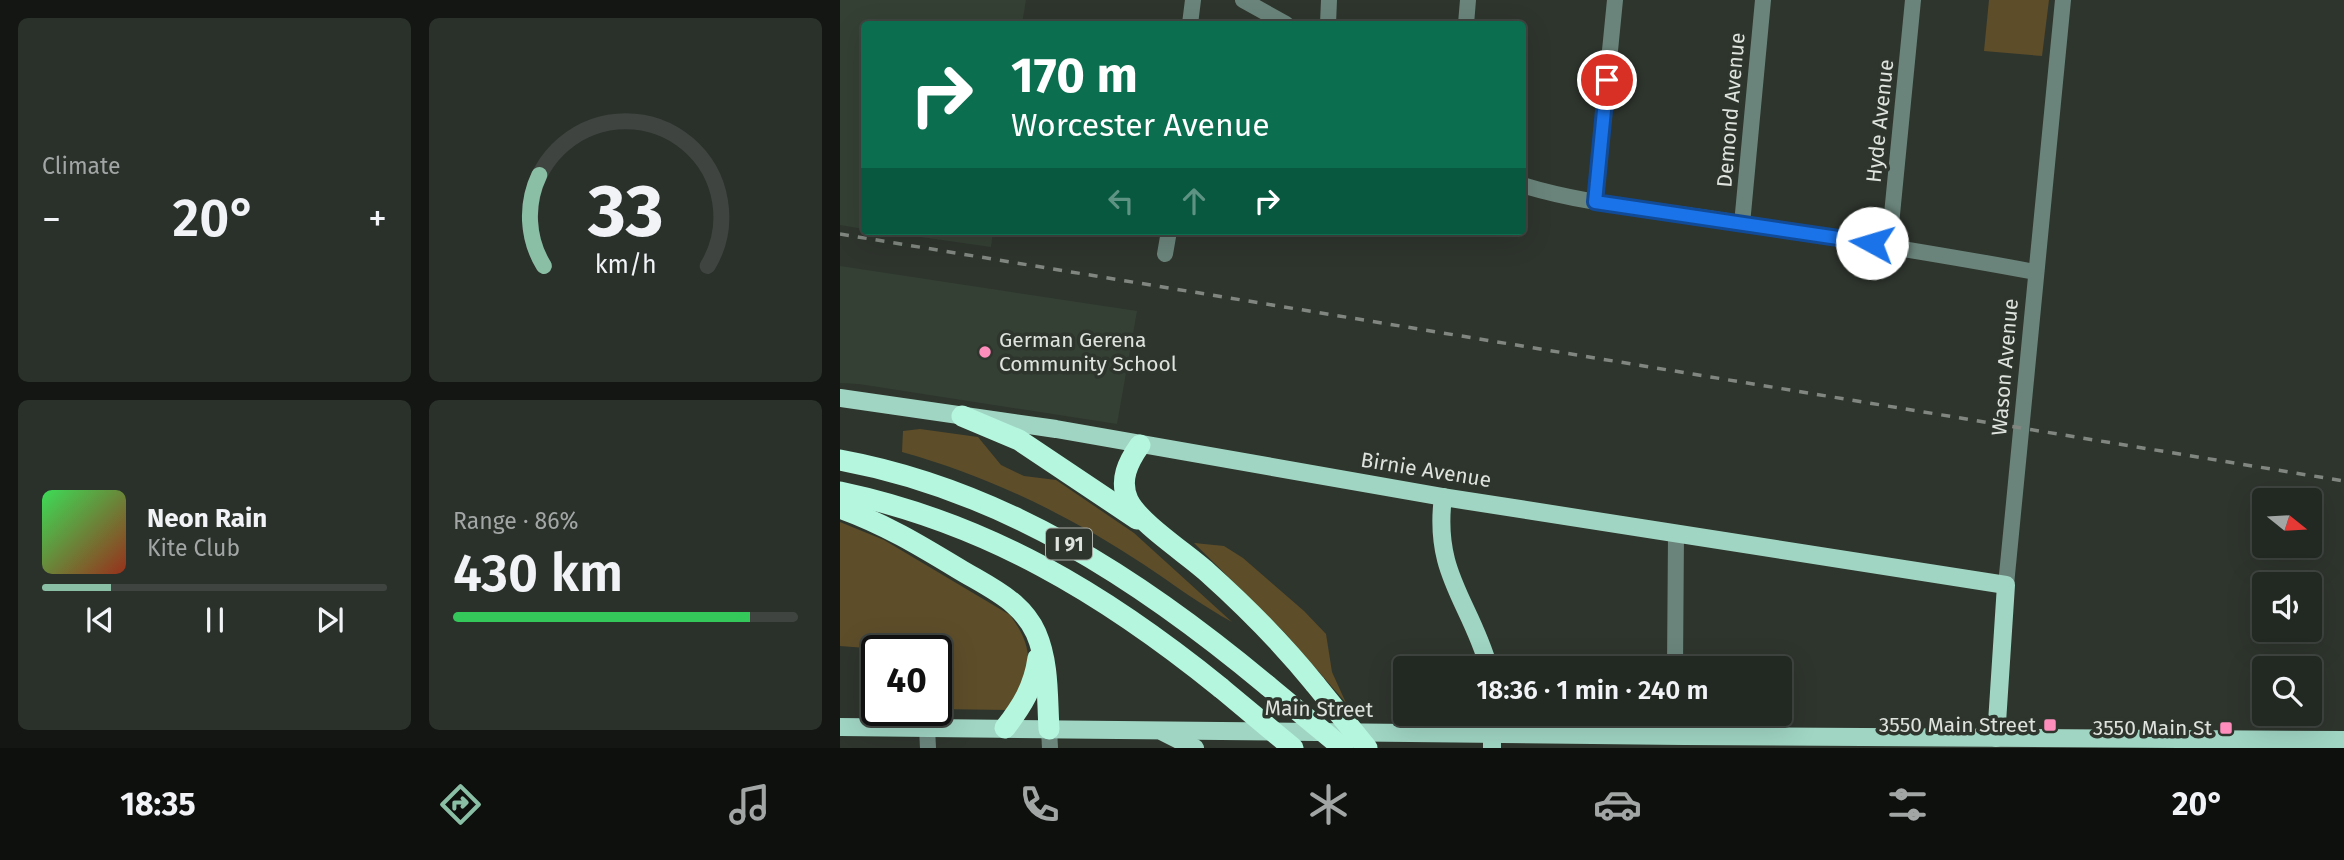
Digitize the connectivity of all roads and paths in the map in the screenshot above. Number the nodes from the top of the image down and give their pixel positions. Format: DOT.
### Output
graph roads {
  1 [pos="1193,0"];
  2 [pos="1243,0"];
  3 [pos="1329,0"];
  4 [pos="1468,0"];
  5 [pos="1615,0"];
  6 [pos="1763,0"];
  7 [pos="1913,0"];
  8 [pos="2063,0"];
  9 [pos="1190,21"];
  10 [pos="1281,21"];
  11 [pos="1328,21"];
  12 [pos="1466,21"];
  13 [pos="1526,185"];
  14 [pos="1595,202"];
  15 [pos="1742,224"];
  16 [pos="1167,235"];
  17 [pos="1889,245"];
  18 [pos="1165,254"];
  19 [pos="2035,272"];
  20 [pos="840,398"];
  21 [pos="962,416"];
  22 [pos="1140,445"];
  23 [pos="840,460"];
  24 [pos="840,492"];
  25 [pos="1443,496"];
  26 [pos="840,508"];
  27 [pos="1676,534"];
  28 [pos="1190,557"];
  29 [pos="2006,585"];
  30 [pos="1040,646"];
  31 [pos="1484,656"];
  32 [pos="1675,656"];
  33 [pos="1675,726"];
  34 [pos="840,727"];
  35 [pos="927,727"];
  36 [pos="1004,728"];
  37 [pos="1156,730"];
  38 [pos="1675,736"];
  39 [pos="1049,738"];
  40 [pos="1996,738"];
  41 [pos="2344,740"];
  42 [pos="1492,741"];
  43 [pos="928,748"];
  44 [pos="1195,748"];
  45 [pos="1293,748"];
  46 [pos="1343,748"];
  47 [pos="1367,748"];
  1 -- 9 [label="street"];
  2 -- 10 [label="street"];
  3 -- 11 [label="street"];
  4 -- 12 [label="street"];
  5 -- 14 [label="street"];
  6 -- 15 [label="street, Demond Avenue"];
  7 -- 17 [label="street, Hyde Avenue"];
  8 -- 19 [label="street, Wason Avenue"];
  13 -- 14 [label="street"];
  14 -- 15 [label="street"];
  15 -- 17 [label="street"];
  16 -- 18 [label="street"];
  17 -- 19 [label="street"];
  19 -- 29 [label="street, Wason Avenue"];
  20 -- 21 [label="main road, Birnie Avenue"];
  21 -- 22 [label="main road, Birnie Avenue"];
  21 -- 28 [label="highway"];
  22 -- 25 [label="main road, Birnie Avenue"];
  22 -- 28 [label="highway"];
  23 -- 46 [label="highway, I 91, bridge"];
  24 -- 45 [label="highway, I 91, bridge"];
  25 -- 27 [label="main road, Birnie Avenue"];
  25 -- 31 [label="main road"];
  26 -- 30 [label="highway"];
  27 -- 29 [label="main road, Birnie Avenue"];
  27 -- 32 [label="street"];
  28 -- 47 [label="highway, bridge"];
  29 -- 40 [label="main road, Wason Avenue"];
  30 -- 36 [label="highway"];
  30 -- 39 [label="highway"];
  33 -- 38 [label="street"];
  34 -- 35 [label="main road, Main Street"];
  35 -- 36 [label="main road, Main Street"];
  35 -- 43 [label="street"];
  36 -- 39 [label="main road, Main Street"];
  37 -- 39 [label="main road, Main Street"];
  37 -- 42 [label="main road, Main Street"];
  37 -- 44 [label="main road"];
  38 -- 40 [label="main road, Main Street"];
  38 -- 42 [label="main road, Main Street"];
  40 -- 41 [label="main road, Main Street"];
}
